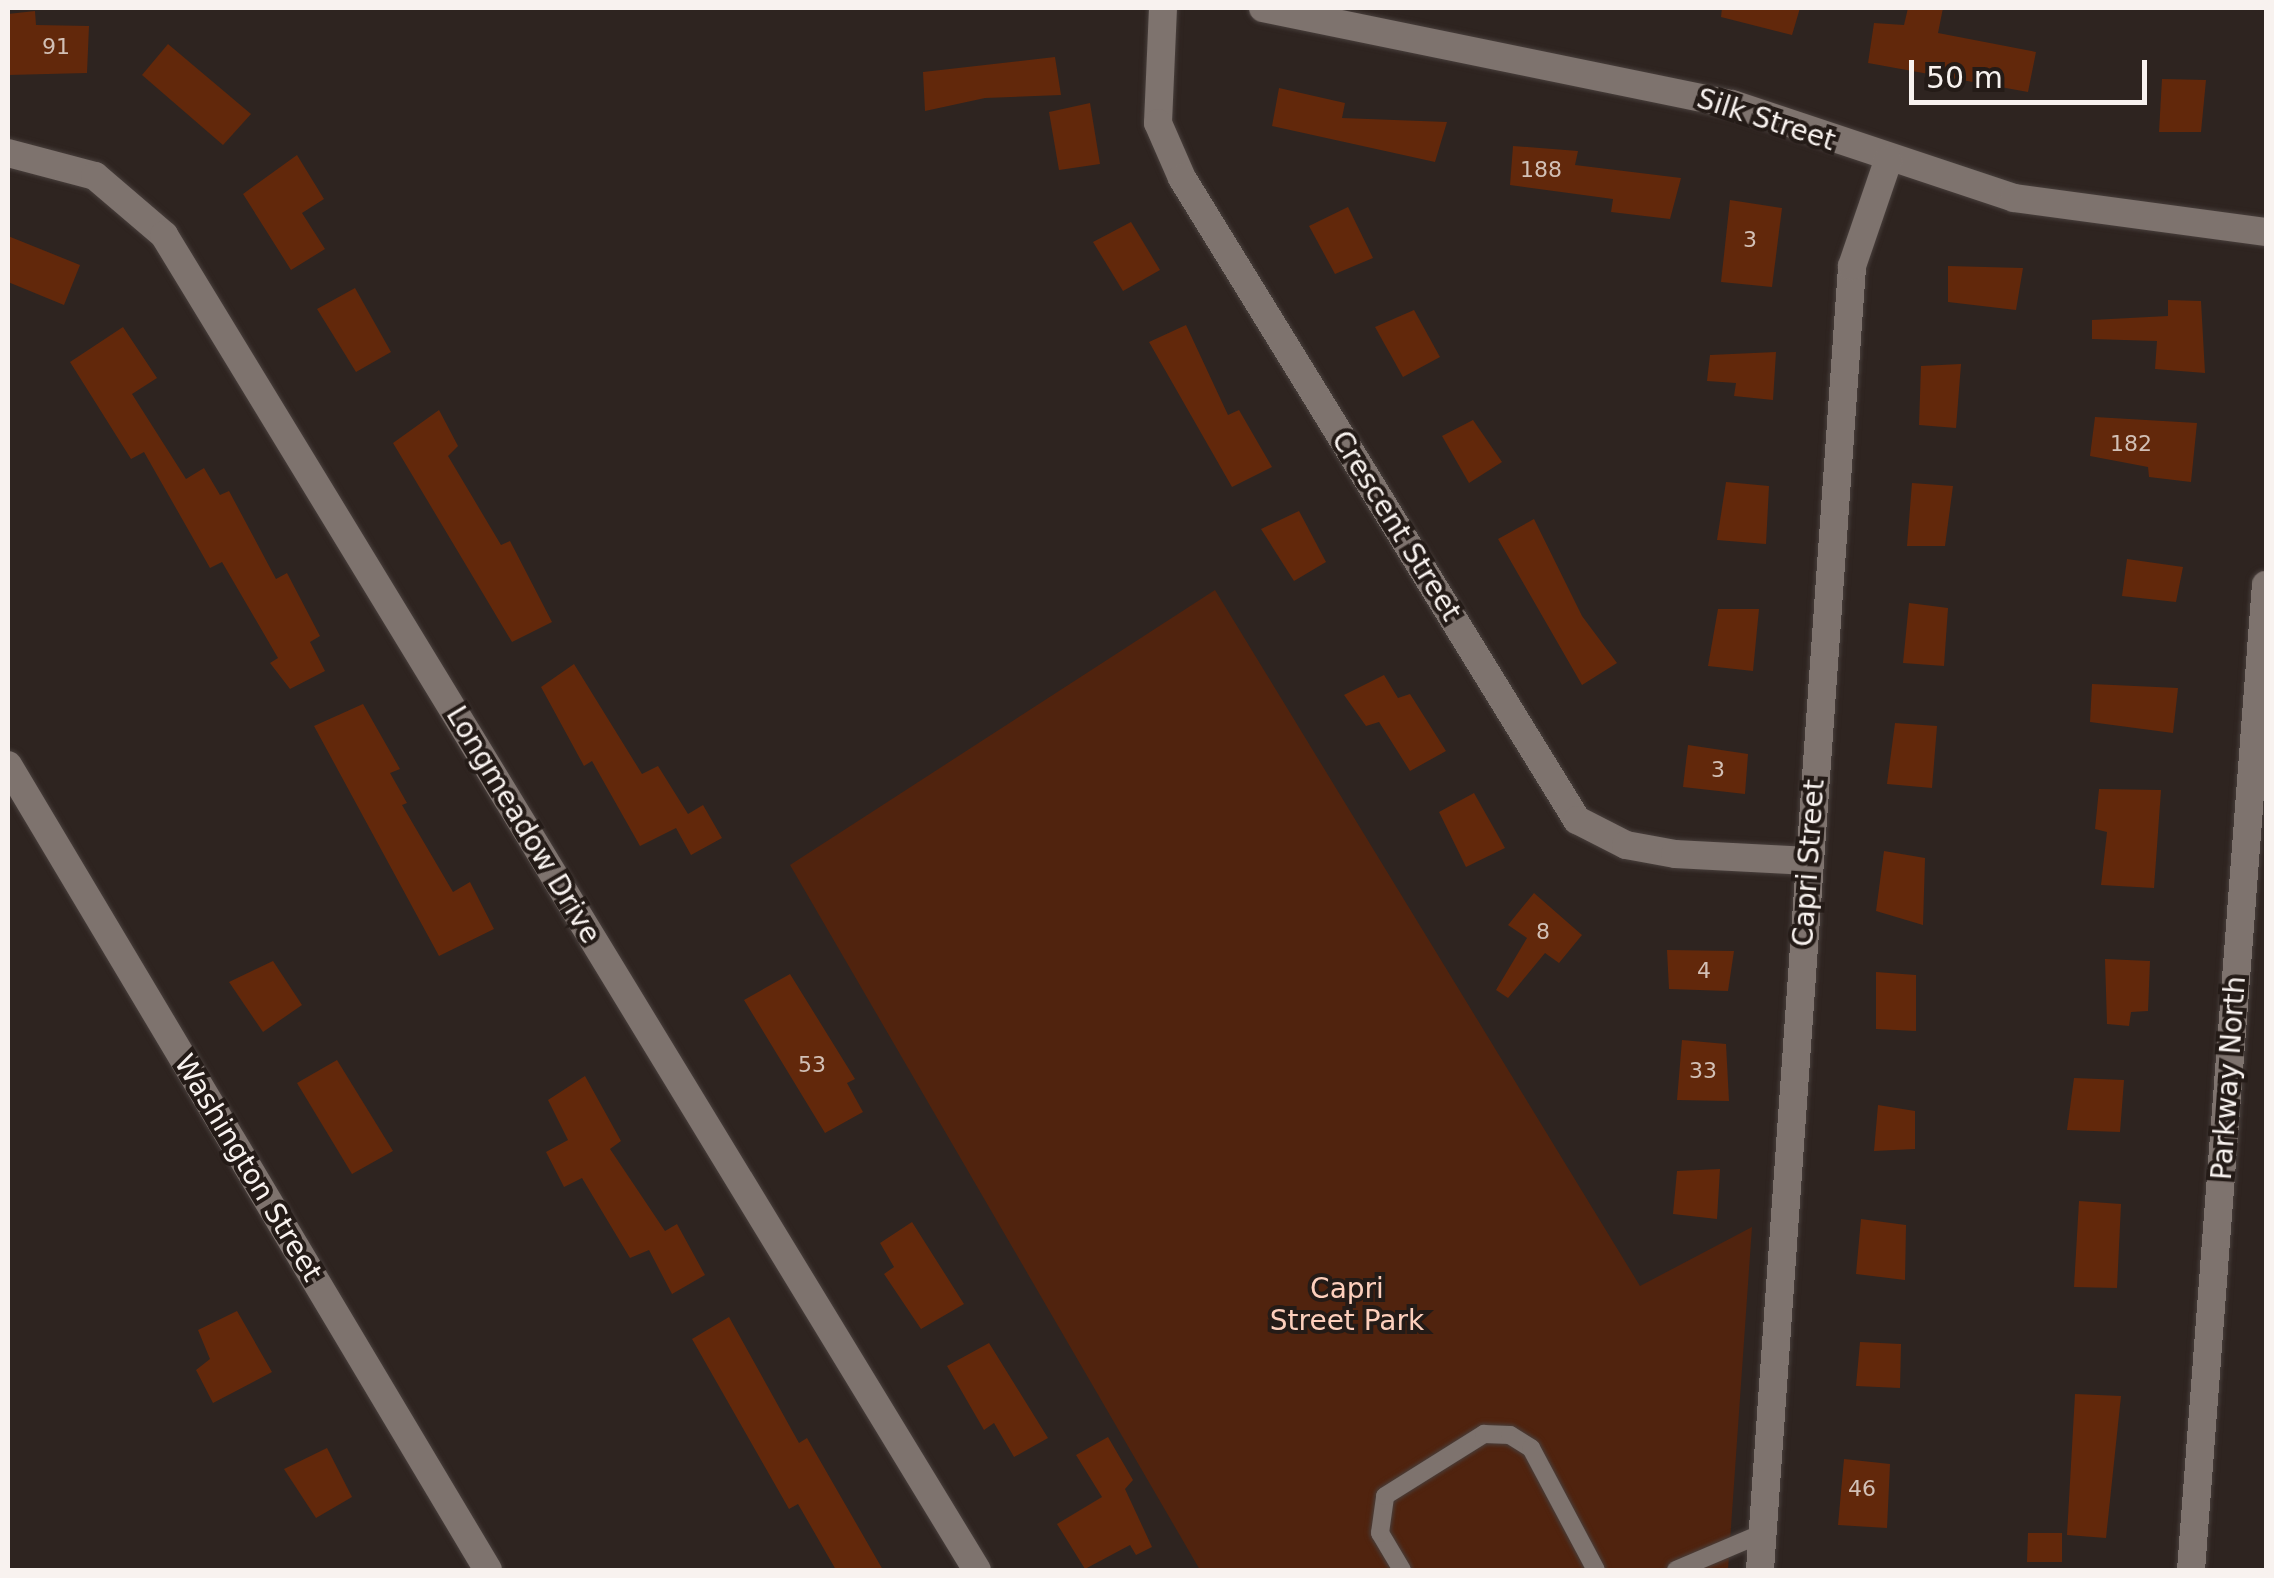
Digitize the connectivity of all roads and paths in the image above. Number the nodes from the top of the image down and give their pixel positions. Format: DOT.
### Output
graph roads {
  1 [pos="1163,8"];
  2 [pos="1263,8"];
  3 [pos="8,154"];
  4 [pos="1888,161"];
  5 [pos="2266,232"];
  6 [pos="2266,585"];
  7 [pos="8,765"];
  8 [pos="1809,861"];
  9 [pos="1762,1533"];
  10 [pos="488,1570"];
  11 [pos="977,1570"];
  12 [pos="1402,1570"];
  13 [pos="1596,1570"];
  14 [pos="1676,1570"];
  15 [pos="1760,1570"];
  16 [pos="2191,1570"];
  1 -- 8 [label="street, Crescent Street"];
  2 -- 4 [label="street, Silk Street"];
  3 -- 11 [label="street, Longmeadow Drive"];
  4 -- 5 [label="street, Silk Street"];
  4 -- 8 [label="street, Capri Street"];
  6 -- 16 [label="street, Parkway North"];
  7 -- 10 [label="street, Washington Street"];
  8 -- 9 [label="street, Capri Street"];
  9 -- 14 [label="lane"];
  9 -- 15 [label="street, Capri Street"];
  12 -- 13 [label="lane"];
}
